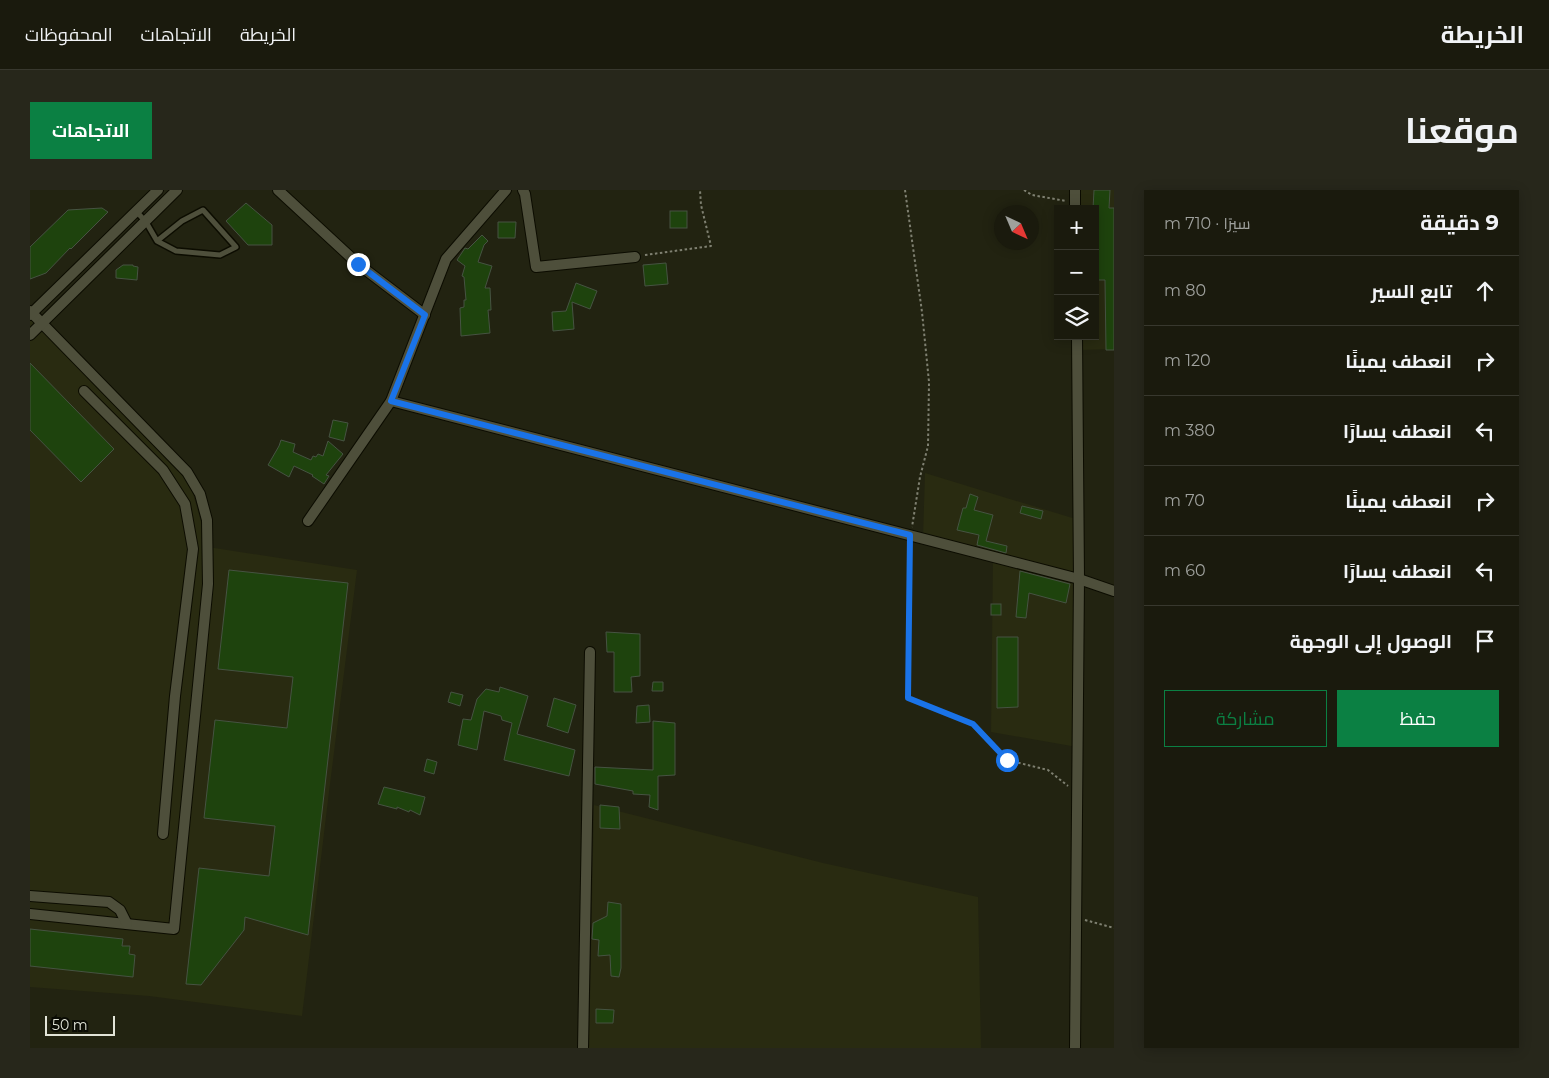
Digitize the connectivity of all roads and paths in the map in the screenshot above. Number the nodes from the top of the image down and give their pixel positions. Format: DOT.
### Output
graph roads {
  1 [pos="158,190"];
  2 [pos="177,190"];
  3 [pos="278,190"];
  4 [pos="506,190"];
  5 [pos="523,190"];
  6 [pos="700,190"];
  7 [pos="904,190"];
  8 [pos="1024,190"];
  9 [pos="1075,190"];
  10 [pos="1071,205"];
  11 [pos="1075,205"];
  12 [pos="136,211"];
  13 [pos="146,222"];
  14 [pos="157,241"];
  15 [pos="635,257"];
  16 [pos="31,313"];
  17 [pos="425,315"];
  18 [pos="42,324"];
  19 [pos="30,335"];
  20 [pos="1077,340"];
  21 [pos="84,391"];
  22 [pos="391,401"];
  23 [pos="152,437"];
  24 [pos="142,448"];
  25 [pos="308,521"];
  26 [pos="910,535"];
  27 [pos="1079,578"];
  28 [pos="1114,591"];
  29 [pos="590,652"];
  30 [pos="1077,793"];
  31 [pos="163,834"];
  32 [pos="30,896"];
  33 [pos="30,914"];
  34 [pos="1075,917"];
  35 [pos="126,924"];
  36 [pos="1114,928"];
  37 [pos="583,1048"];
  38 [pos="1075,1048"];
  1 -- 12 [label="street"];
  2 -- 13 [label="street"];
  3 -- 17 [label="street"];
  4 -- 17 [label="street"];
  5 -- 15 [label="street"];
  6 -- 15 [label="path"];
  7 -- 26 [label="path"];
  8 -- 10 [label="path"];
  9 -- 11 [label="street"];
  12 -- 13 [label="lane"];
  12 -- 16 [label="street"];
  13 -- 14 [label="lane"];
  13 -- 18 [label="street"];
  14 -- 14 [label="lane"];
  16 -- 18 [label="street"];
  17 -- 22 [label="street"];
  18 -- 19 [label="street"];
  18 -- 23 [label="street"];
  20 -- 27 [label="street"];
  21 -- 24 [label="street"];
  22 -- 25 [label="street"];
  22 -- 26 [label="street"];
  23 -- 24 [label="street"];
  23 -- 35 [label="street"];
  24 -- 31 [label="street"];
  26 -- 27 [label="street"];
  26 -- 30 [label="path"];
  27 -- 28 [label="street"];
  27 -- 30 [label="street"];
  29 -- 37 [label="street"];
  30 -- 34 [label="street"];
  32 -- 35 [label="street"];
  33 -- 35 [label="street"];
  34 -- 36 [label="path"];
  34 -- 38 [label="street"];
}
